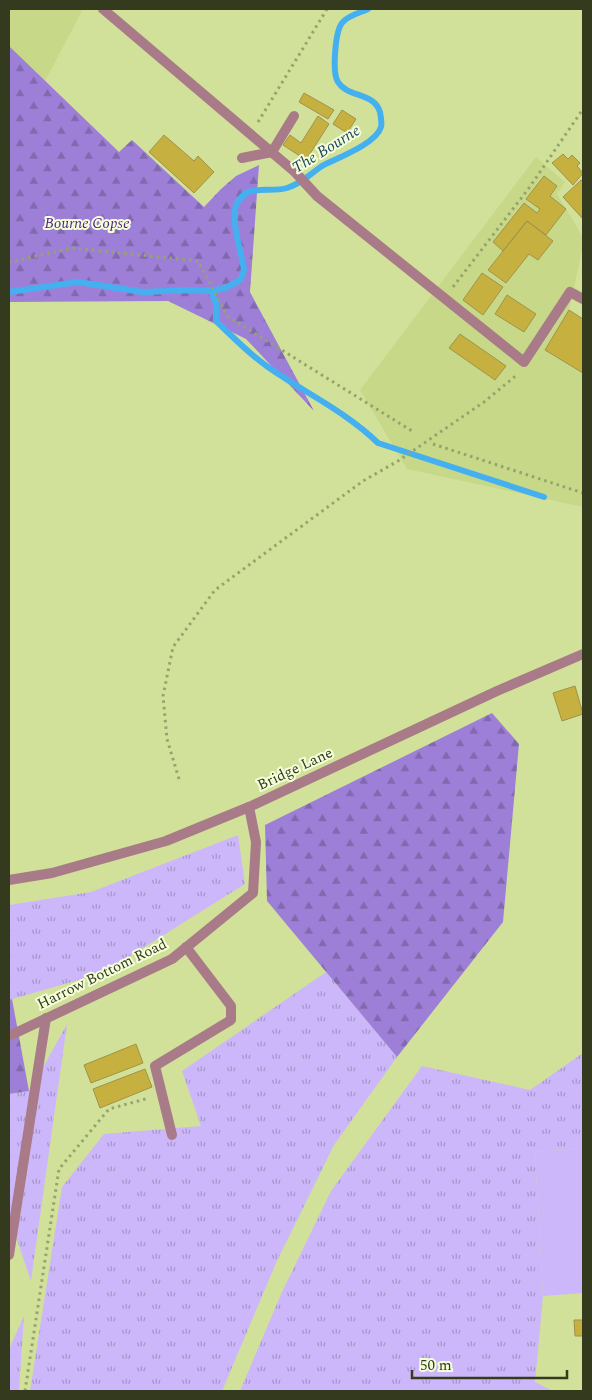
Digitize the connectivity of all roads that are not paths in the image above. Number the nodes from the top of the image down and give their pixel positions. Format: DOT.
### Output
graph roads {
  1 [pos="103,9"];
  2 [pos="294,116"];
  3 [pos="272,152"];
  4 [pos="242,158"];
  5 [pos="583,299"];
  6 [pos="583,654"];
  7 [pos="249,807"];
  8 [pos="9,880"];
  9 [pos="186,946"];
  10 [pos="46,1018"];
  11 [pos="9,1036"];
  12 [pos="172,1135"];
  13 [pos="9,1255"];
  1 -- 3 [label="street"];
  2 -- 3 [label="street"];
  3 -- 4 [label="street"];
  3 -- 5 [label="street"];
  6 -- 7 [label="street, Bridge Lane"];
  7 -- 8 [label="street, Bridge Lane"];
  7 -- 9 [label="street, Harrow Bottom Road"];
  9 -- 10 [label="street, Harrow Bottom Road"];
  9 -- 12 [label="street"];
  10 -- 11 [label="street, Harrow Bottom Road"];
  10 -- 13 [label="street"];
}
